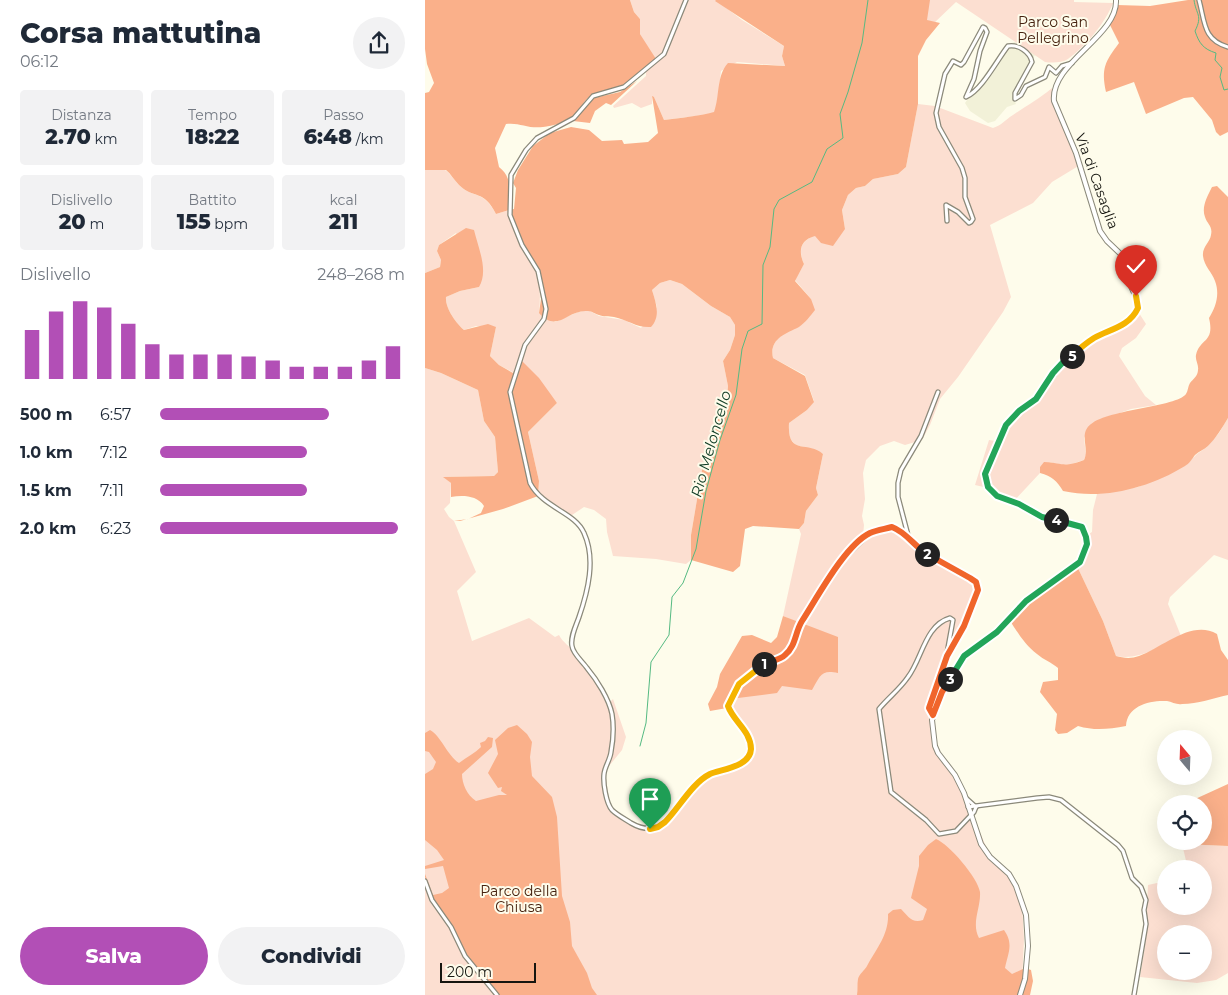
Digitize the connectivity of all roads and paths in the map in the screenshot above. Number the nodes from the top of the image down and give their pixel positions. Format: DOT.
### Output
graph roads {
  1 [pos="686,0"];
  2 [pos="1116,0"];
  3 [pos="1199,0"];
  4 [pos="1228,47"];
  5 [pos="1072,62"];
  6 [pos="947,221"];
  7 [pos="938,392"];
  8 [pos="909,540"];
  9 [pos="947,656"];
  10 [pos="933,715"];
  11 [pos="965,798"];
  12 [pos="976,806"];
  13 [pos="968,807"];
  14 [pos="971,814"];
  15 [pos="425,881"];
  16 [pos="497,995"];
  17 [pos="1020,995"];
  18 [pos="1134,995"];
  1 -- 8 [label="street"];
  2 -- 5 [label="street, Via di Casaglia"];
  3 -- 4 [label="street"];
  5 -- 6 [label="street, Via di Casaglia"];
  5 -- 10 [label="street, Via di Casaglia"];
  7 -- 8 [label="street"];
  8 -- 9 [label="street"];
  9 -- 10 [label="street"];
  9 -- 14 [label="street"];
  10 -- 11 [label="street, Via di Casaglia"];
  11 -- 12 [label="street"];
  11 -- 13 [label="street, Via di Casaglia"];
  12 -- 13 [label="street"];
  12 -- 14 [label="street"];
  12 -- 18 [label="street"];
  13 -- 14 [label="street, Via di Casaglia"];
  14 -- 17 [label="street, Via di Casaglia"];
  15 -- 16 [label="street"];
}
